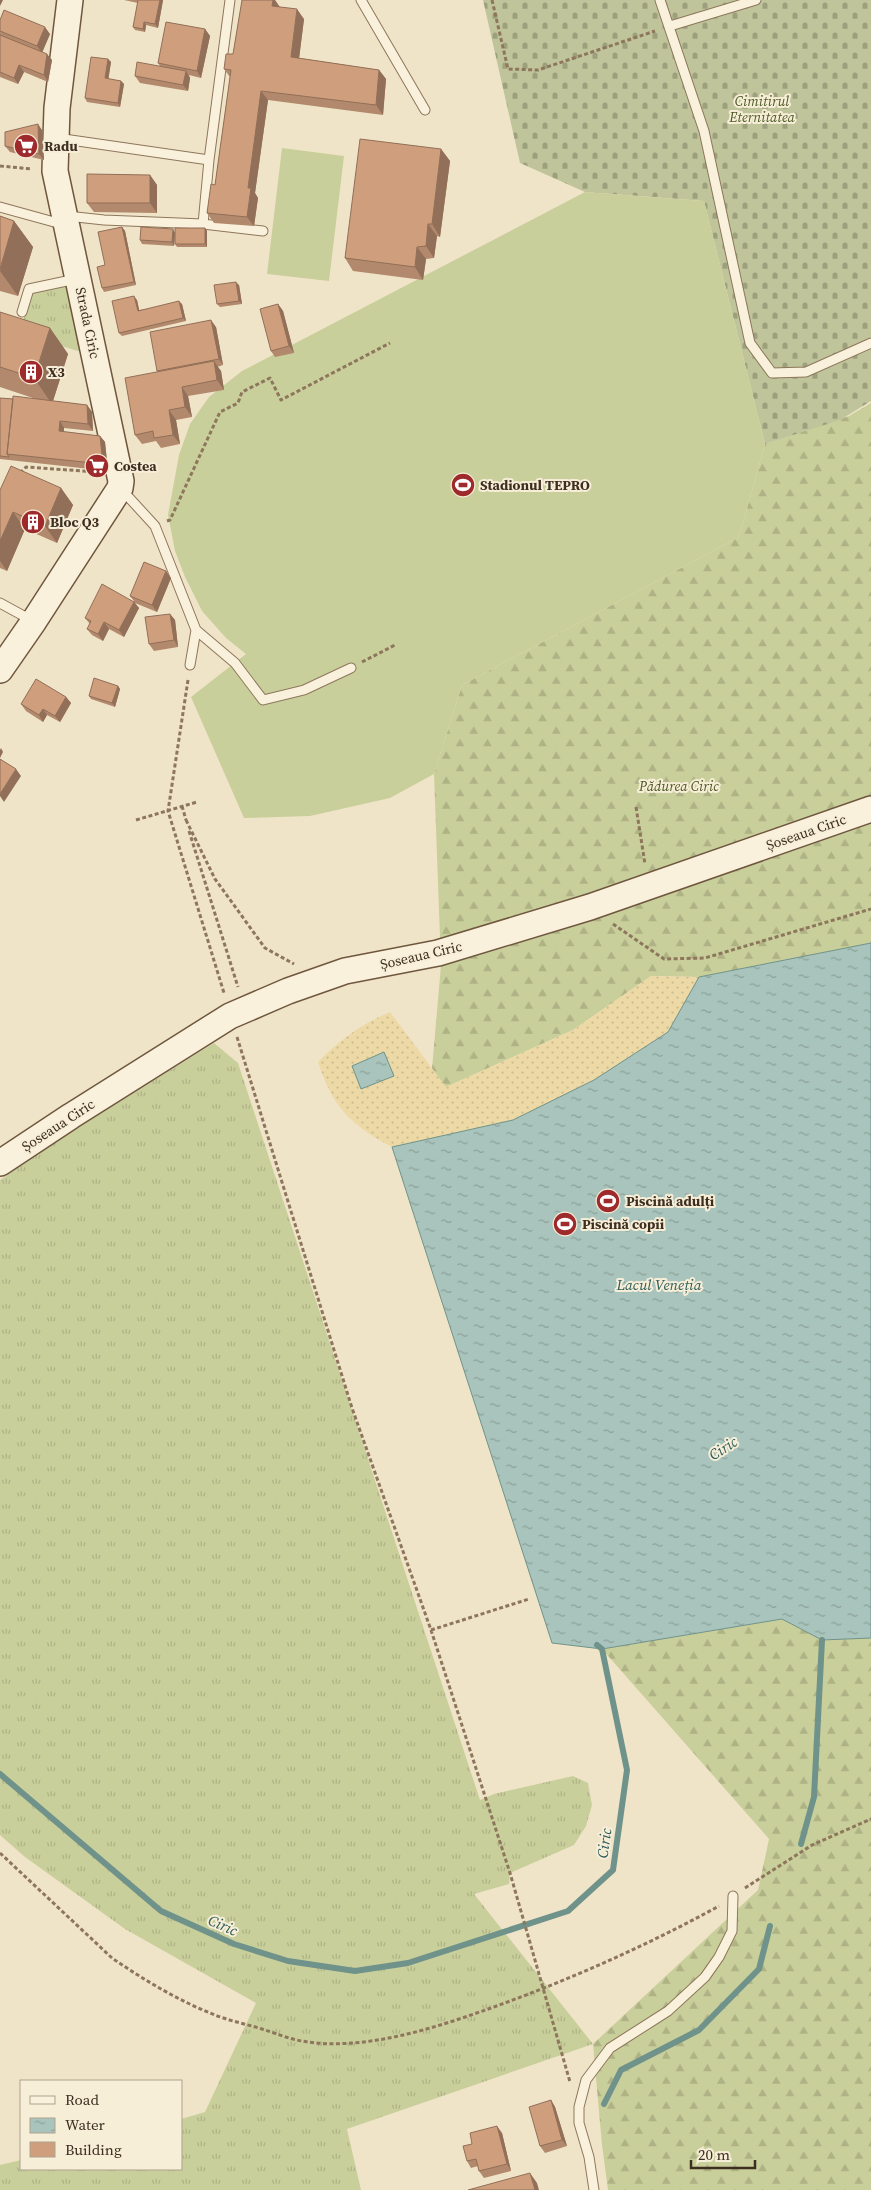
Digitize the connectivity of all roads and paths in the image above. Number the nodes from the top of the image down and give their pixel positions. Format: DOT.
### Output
graph roads {
  1 [pos="70,0"];
  2 [pos="230,0"];
  3 [pos="361,0"];
  4 [pos="492,0"];
  5 [pos="660,0"];
  6 [pos="756,0"];
  7 [pos="670,26"];
  8 [pos="426,110"];
  9 [pos="55,138"];
  10 [pos="209,160"];
  11 [pos="0,166"];
  12 [pos="56,172"];
  13 [pos="0,207"];
  14 [pos="65,221"];
  15 [pos="204,224"];
  16 [pos="263,231"];
  17 [pos="78,279"];
  18 [pos="22,312"];
  19 [pos="390,343"];
  20 [pos="871,343"];
  21 [pos="15,478"];
  22 [pos="120,480"];
  23 [pos="155,526"];
  24 [pos="0,602"];
  25 [pos="34,622"];
  26 [pos="196,630"];
  27 [pos="395,645"];
  28 [pos="190,665"];
  29 [pos="351,668"];
  30 [pos="0,670"];
  31 [pos="197,802"];
  32 [pos="182,806"];
  33 [pos="636,807"];
  34 [pos="871,809"];
  35 [pos="168,811"];
  36 [pos="136,820"];
  37 [pos="186,820"];
  38 [pos="649,887"];
  39 [pos="590,907"];
  40 [pos="871,910"];
  41 [pos="325,978"];
  42 [pos="222,987"];
  43 [pos="245,1009"];
  44 [pos="236,1032"];
  45 [pos="0,1163"];
  46 [pos="529,1599"];
  47 [pos="431,1630"];
  48 [pos="871,1819"];
  49 [pos="0,1853"];
  50 [pos="733,1896"];
  51 [pos="544,1989"];
  52 [pos="572,2087"];
  53 [pos="594,2190"];
  1 -- 9 [label="street, Strada Ciric"];
  2 -- 10 [label="lane"];
  3 -- 8 [label="lane"];
  4 -- 7 [label="path"];
  5 -- 7 [label="lane"];
  6 -- 7 [label="lane"];
  7 -- 20 [label="lane"];
  9 -- 10 [label="lane"];
  9 -- 12 [label="street, Strada Ciric"];
  10 -- 15 [label="lane"];
  11 -- 12 [label="path"];
  12 -- 14 [label="street, Strada Ciric"];
  13 -- 14 [label="lane"];
  14 -- 15 [label="lane"];
  14 -- 17 [label="street, Strada Ciric"];
  15 -- 16 [label="lane"];
  17 -- 18 [label="lane"];
  17 -- 22 [label="street, Strada Ciric"];
  19 -- 23 [label="path"];
  21 -- 22 [label="path"];
  22 -- 23 [label="lane"];
  22 -- 25 [label="street"];
  23 -- 26 [label="lane"];
  24 -- 25 [label="lane"];
  25 -- 30 [label="street"];
  26 -- 28 [label="lane"];
  26 -- 29 [label="lane"];
  27 -- 29 [label="path"];
  28 -- 35 [label="path"];
  31 -- 32 [label="path"];
  32 -- 35 [label="path"];
  32 -- 37 [label="path"];
  33 -- 38 [label="path"];
  34 -- 38 [label="street, Șoseaua Ciric"];
  35 -- 36 [label="path"];
  35 -- 42 [label="path"];
  37 -- 41 [label="path"];
  37 -- 43 [label="path"];
  38 -- 39 [label="street, Șoseaua Ciric"];
  39 -- 40 [label="path"];
  39 -- 41 [label="street, Șoseaua Ciric"];
  41 -- 43 [label="street, Șoseaua Ciric"];
  43 -- 45 [label="street, Șoseaua Ciric"];
  44 -- 47 [label="path"];
  46 -- 47 [label="path"];
  47 -- 51 [label="path"];
  48 -- 50 [label="path"];
  49 -- 51 [label="path"];
  50 -- 51 [label="path"];
  50 -- 53 [label="lane"];
  51 -- 52 [label="path"];
}
